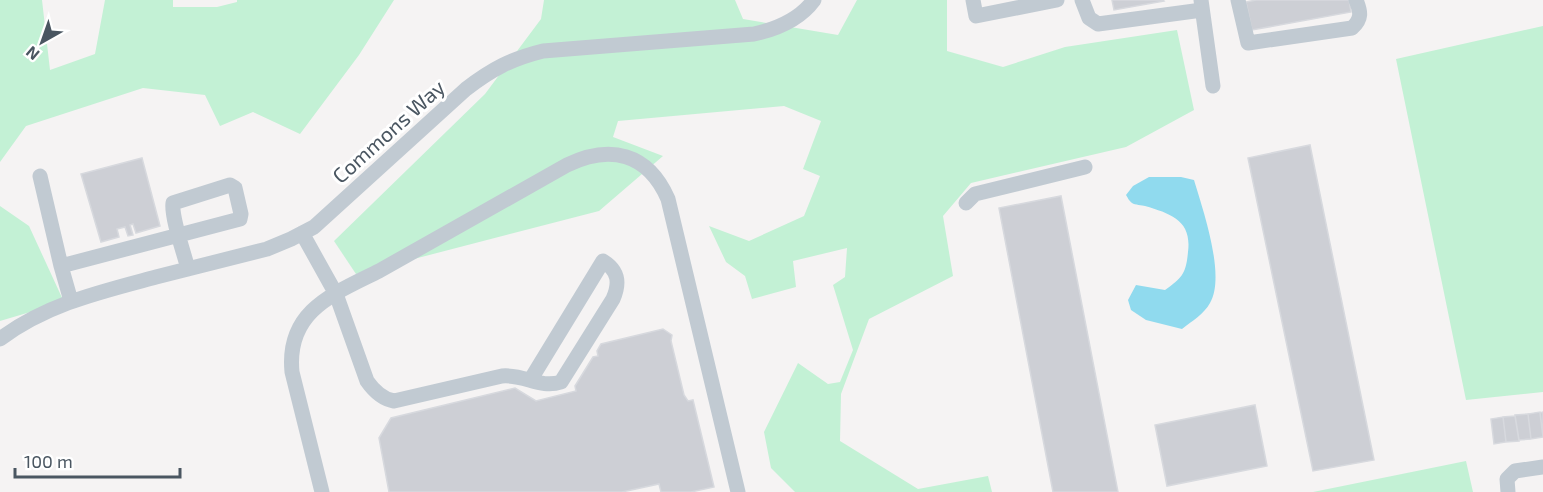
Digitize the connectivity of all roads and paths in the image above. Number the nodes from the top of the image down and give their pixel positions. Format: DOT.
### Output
graph roads {
  1 [pos="814,0"];
  2 [pos="973,0"];
  3 [pos="1057,0"];
  4 [pos="1082,0"];
  5 [pos="1238,0"];
  6 [pos="1356,0"];
  7 [pos="1202,5"];
  8 [pos="1213,86"];
  9 [pos="1085,167"];
  10 [pos="40,176"];
  11 [pos="966,203"];
  12 [pos="302,233"];
  13 [pos="180,237"];
  14 [pos="61,266"];
  15 [pos="188,269"];
  16 [pos="336,294"];
  17 [pos="71,301"];
  18 [pos="0,339"];
  19 [pos="531,379"];
  20 [pos="1543,467"];
  21 [pos="322,492"];
  22 [pos="738,492"];
  23 [pos="1508,492"];
  1 -- 12 [label="street, Commons Way"];
  2 -- 3 [label="street"];
  4 -- 7 [label="street"];
  5 -- 6 [label="street"];
  7 -- 8 [label="street"];
  9 -- 11 [label="street"];
  10 -- 14 [label="street"];
  12 -- 15 [label="street, Commons Way"];
  12 -- 16 [label="street"];
  13 -- 13 [label="street"];
  13 -- 14 [label="street"];
  13 -- 15 [label="street"];
  14 -- 17 [label="street"];
  15 -- 17 [label="street, Commons Way"];
  16 -- 19 [label="street"];
  16 -- 21 [label="street"];
  16 -- 22 [label="street"];
  17 -- 18 [label="street, Commons Way"];
  19 -- 19 [label="street"];
  20 -- 23 [label="street"];
}
